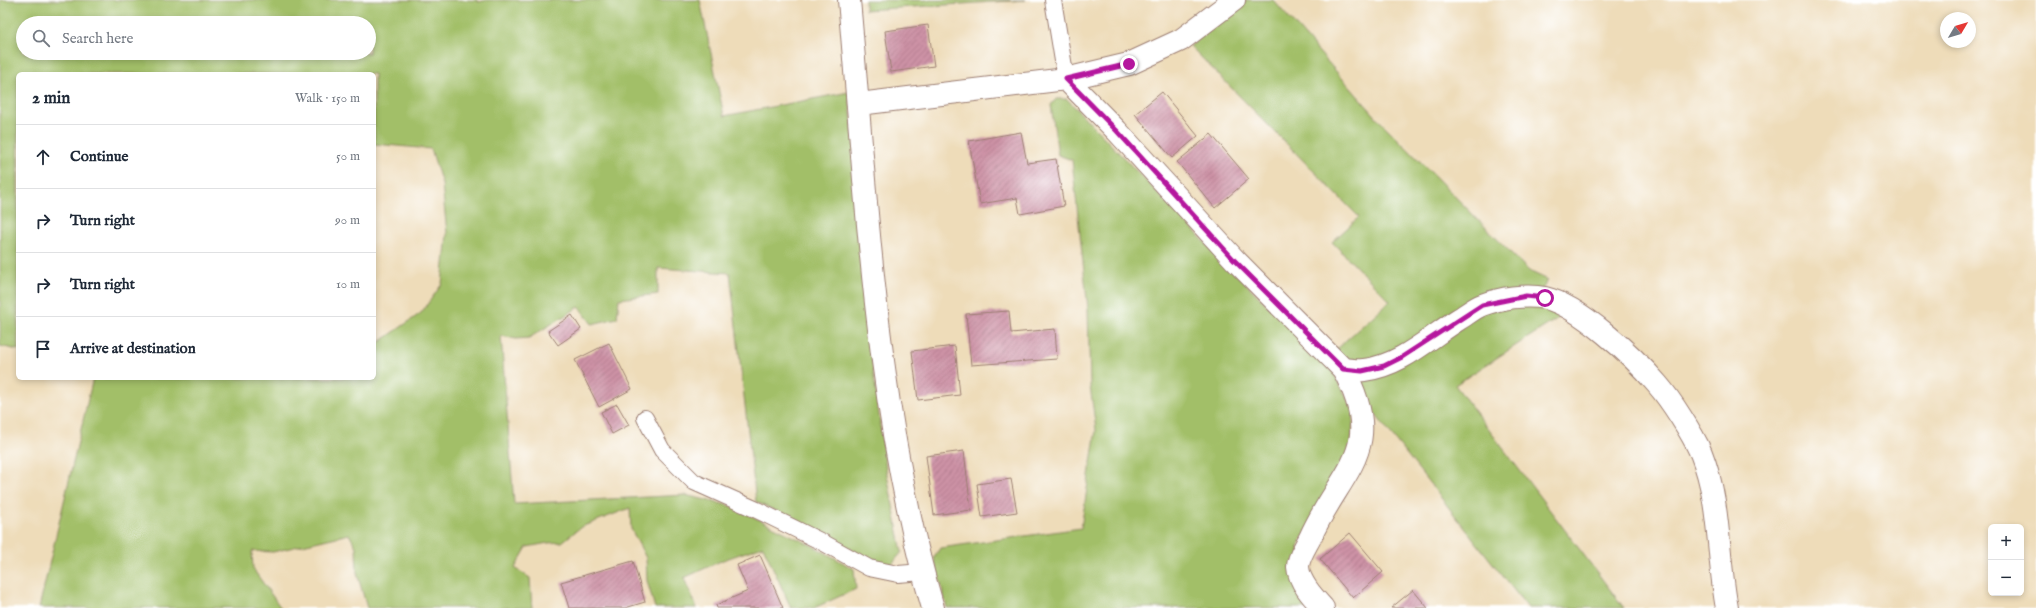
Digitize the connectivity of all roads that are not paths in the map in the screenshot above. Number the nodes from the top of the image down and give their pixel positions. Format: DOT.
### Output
graph roads {
  1 [pos="849,0"];
  2 [pos="1053,0"];
  3 [pos="1234,0"];
  4 [pos="1066,79"];
  5 [pos="858,104"];
  6 [pos="1343,369"];
  7 [pos="645,418"];
  8 [pos="923,572"];
  9 [pos="933,608"];
  10 [pos="1323,608"];
  11 [pos="1727,608"];
  1 -- 5 [label="street"];
  2 -- 4 [label="lane"];
  3 -- 4 [label="street"];
  4 -- 5 [label="street"];
  4 -- 6 [label="street"];
  5 -- 8 [label="street"];
  6 -- 10 [label="street"];
  6 -- 11 [label="street"];
  7 -- 8 [label="lane"];
  8 -- 9 [label="street"];
}
